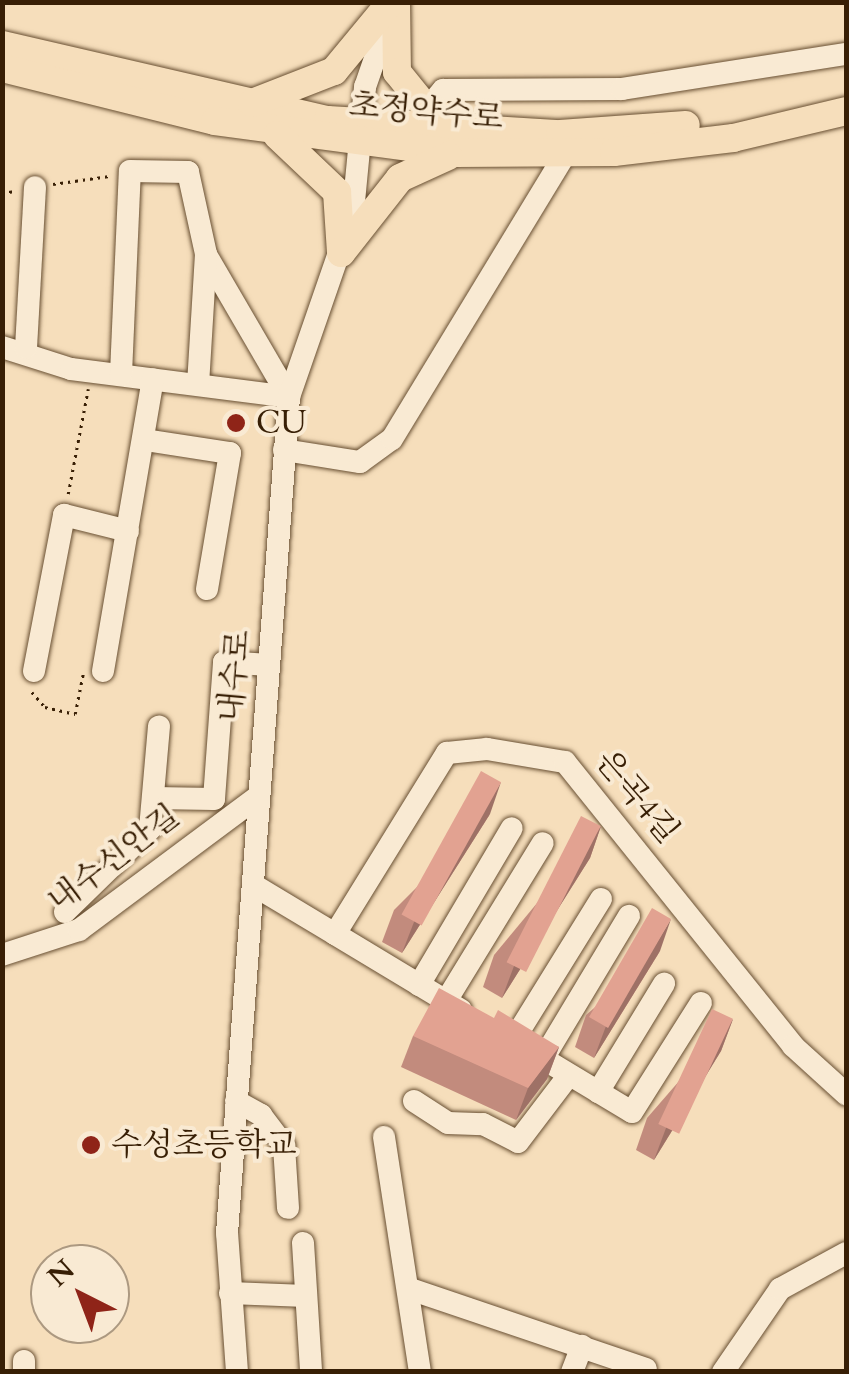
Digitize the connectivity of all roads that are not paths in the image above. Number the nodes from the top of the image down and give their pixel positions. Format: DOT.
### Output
graph roads {
  1 [pos="394,2"];
  2 [pos="2,45"];
  3 [pos="846,54"];
  4 [pos="2,68"];
  5 [pos="846,98"];
  6 [pos="239,106"];
  7 [pos="427,109"];
  8 [pos="846,111"];
  9 [pos="268,129"];
  10 [pos="478,132"];
  11 [pos="361,133"];
  12 [pos="456,153"];
  13 [pos="565,154"];
  14 [pos="35,186"];
  15 [pos="341,253"];
  16 [pos="206,254"];
  17 [pos="14,348"];
  18 [pos="122,374"];
  19 [pos="153,379"];
  20 [pos="198,383"];
  21 [pos="289,397"];
  22 [pos="144,440"];
  23 [pos="284,450"];
  24 [pos="128,531"];
  25 [pos="207,589"];
  26 [pos="269,664"];
  27 [pos="34,671"];
  28 [pos="103,671"];
  29 [pos="159,726"];
  30 [pos="154,798"];
  31 [pos="256,798"];
  32 [pos="512,828"];
  33 [pos="543,843"];
  34 [pos="255,886"];
  35 [pos="601,899"];
  36 [pos="65,912"];
  37 [pos="629,916"];
  38 [pos="335,934"];
  39 [pos="2,955"];
  40 [pos="419,984"];
  41 [pos="664,984"];
  42 [pos="446,1001"];
  43 [pos="702,1002"];
  44 [pos="496,1031"];
  45 [pos="543,1059"];
  46 [pos="569,1075"];
  47 [pos="598,1092"];
  48 [pos="846,1094"];
  49 [pos="236,1100"];
  50 [pos="414,1101"];
  51 [pos="384,1137"];
  52 [pos="288,1208"];
  53 [pos="303,1243"];
  54 [pos="846,1253"];
  55 [pos="410,1289"];
  56 [pos="230,1293"];
  57 [pos="306,1296"];
  58 [pos="582,1346"];
  59 [pos="646,1369"];
  60 [pos="311,1371"];
  61 [pos="238,1372"];
  62 [pos="420,1372"];
  63 [pos="572,1372"];
  64 [pos="722,1372"];
  1 -- 6 [label="main road"];
  1 -- 7 [label="main road"];
  1 -- 11 [label="street, 내수로"];
  2 -- 6 [label="main road, 초정약수로"];
  3 -- 7 [label="street"];
  4 -- 9 [label="main road, 초정약수로"];
  5 -- 10 [label="main road, 초정약수로"];
  6 -- 11 [label="main road, 초정약수로"];
  7 -- 10 [label="main road"];
  8 -- 13 [label="main road, 초정약수로"];
  9 -- 11 [label="main road, 초정약수로"];
  9 -- 15 [label="main road"];
  10 -- 11 [label="main road, 초정약수로"];
  11 -- 12 [label="main road, 초정약수로"];
  11 -- 15 [label="street, 내수로"];
  12 -- 13 [label="main road, 초정약수로"];
  12 -- 15 [label="main road"];
  13 -- 23 [label="street"];
  14 -- 17 [label="street"];
  15 -- 21 [label="street, 내수로"];
  16 -- 18 [label="street"];
  16 -- 20 [label="street"];
  16 -- 21 [label="street"];
  17 -- 18 [label="street"];
  18 -- 19 [label="street"];
  19 -- 20 [label="street"];
  19 -- 22 [label="street"];
  20 -- 21 [label="street"];
  21 -- 23 [label="street, 내수로"];
  22 -- 24 [label="street"];
  22 -- 25 [label="street"];
  23 -- 26 [label="street, 내수로"];
  24 -- 27 [label="street"];
  24 -- 28 [label="street"];
  26 -- 30 [label="street"];
  26 -- 31 [label="street, 내수로"];
  29 -- 30 [label="street"];
  30 -- 36 [label="street"];
  31 -- 34 [label="street, 내수로"];
  31 -- 39 [label="street, 내수신안길"];
  32 -- 40 [label="street"];
  33 -- 42 [label="street"];
  34 -- 38 [label="street"];
  34 -- 49 [label="street, 내수로"];
  35 -- 44 [label="street"];
  37 -- 45 [label="street"];
  38 -- 40 [label="street"];
  38 -- 48 [label="street, 은곡4길"];
  40 -- 42 [label="street"];
  41 -- 47 [label="street"];
  42 -- 44 [label="street"];
  43 -- 47 [label="street"];
  44 -- 45 [label="street"];
  45 -- 46 [label="street"];
  46 -- 47 [label="street"];
  46 -- 50 [label="street"];
  49 -- 52 [label="street"];
  49 -- 56 [label="street, 내수로"];
  51 -- 55 [label="street"];
  53 -- 57 [label="street"];
  54 -- 64 [label="street"];
  55 -- 58 [label="street"];
  55 -- 62 [label="street"];
  56 -- 57 [label="street"];
  56 -- 61 [label="street, 내수로"];
  57 -- 60 [label="street"];
  58 -- 59 [label="street"];
  58 -- 63 [label="street"];
}
